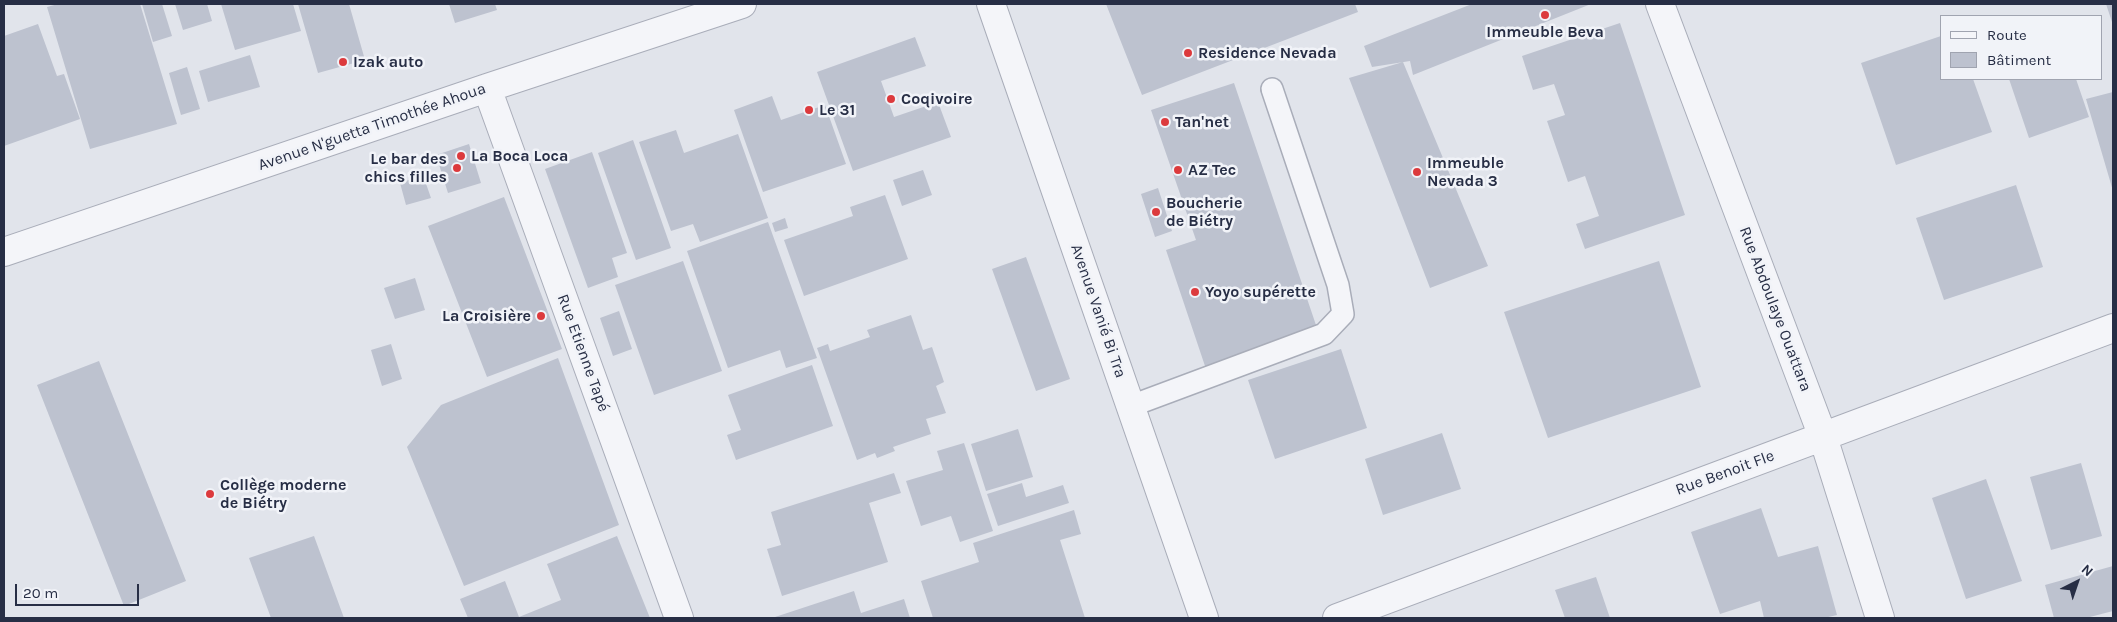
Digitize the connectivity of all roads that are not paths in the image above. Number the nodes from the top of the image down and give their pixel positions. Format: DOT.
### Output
graph roads {
  1 [pos="742,4"];
  2 [pos="991,4"];
  3 [pos="1660,4"];
  4 [pos="487,88"];
  5 [pos="1272,89"];
  6 [pos="4,252"];
  7 [pos="2113,328"];
  8 [pos="1131,406"];
  9 [pos="1823,437"];
  10 [pos="679,618"];
  11 [pos="1204,618"];
  12 [pos="1337,618"];
  13 [pos="1880,618"];
  1 -- 4 [label="street, Avenue N'guetta Timothée Ahoua"];
  2 -- 8 [label="street, Avenue Vanié Bi Tra"];
  3 -- 9 [label="street, Rue Abdoulaye Ouattara"];
  4 -- 6 [label="street, Avenue N'guetta Timothée Ahoua"];
  4 -- 10 [label="street, Rue Etienne Tapé"];
  5 -- 8 [label="lane"];
  7 -- 9 [label="street, Rue Benoit Fle"];
  8 -- 11 [label="street, Avenue Vanié Bi Tra"];
  9 -- 12 [label="street, Rue Benoit Fle"];
  9 -- 13 [label="street, Rue Abdoulaye Ouattara"];
}
